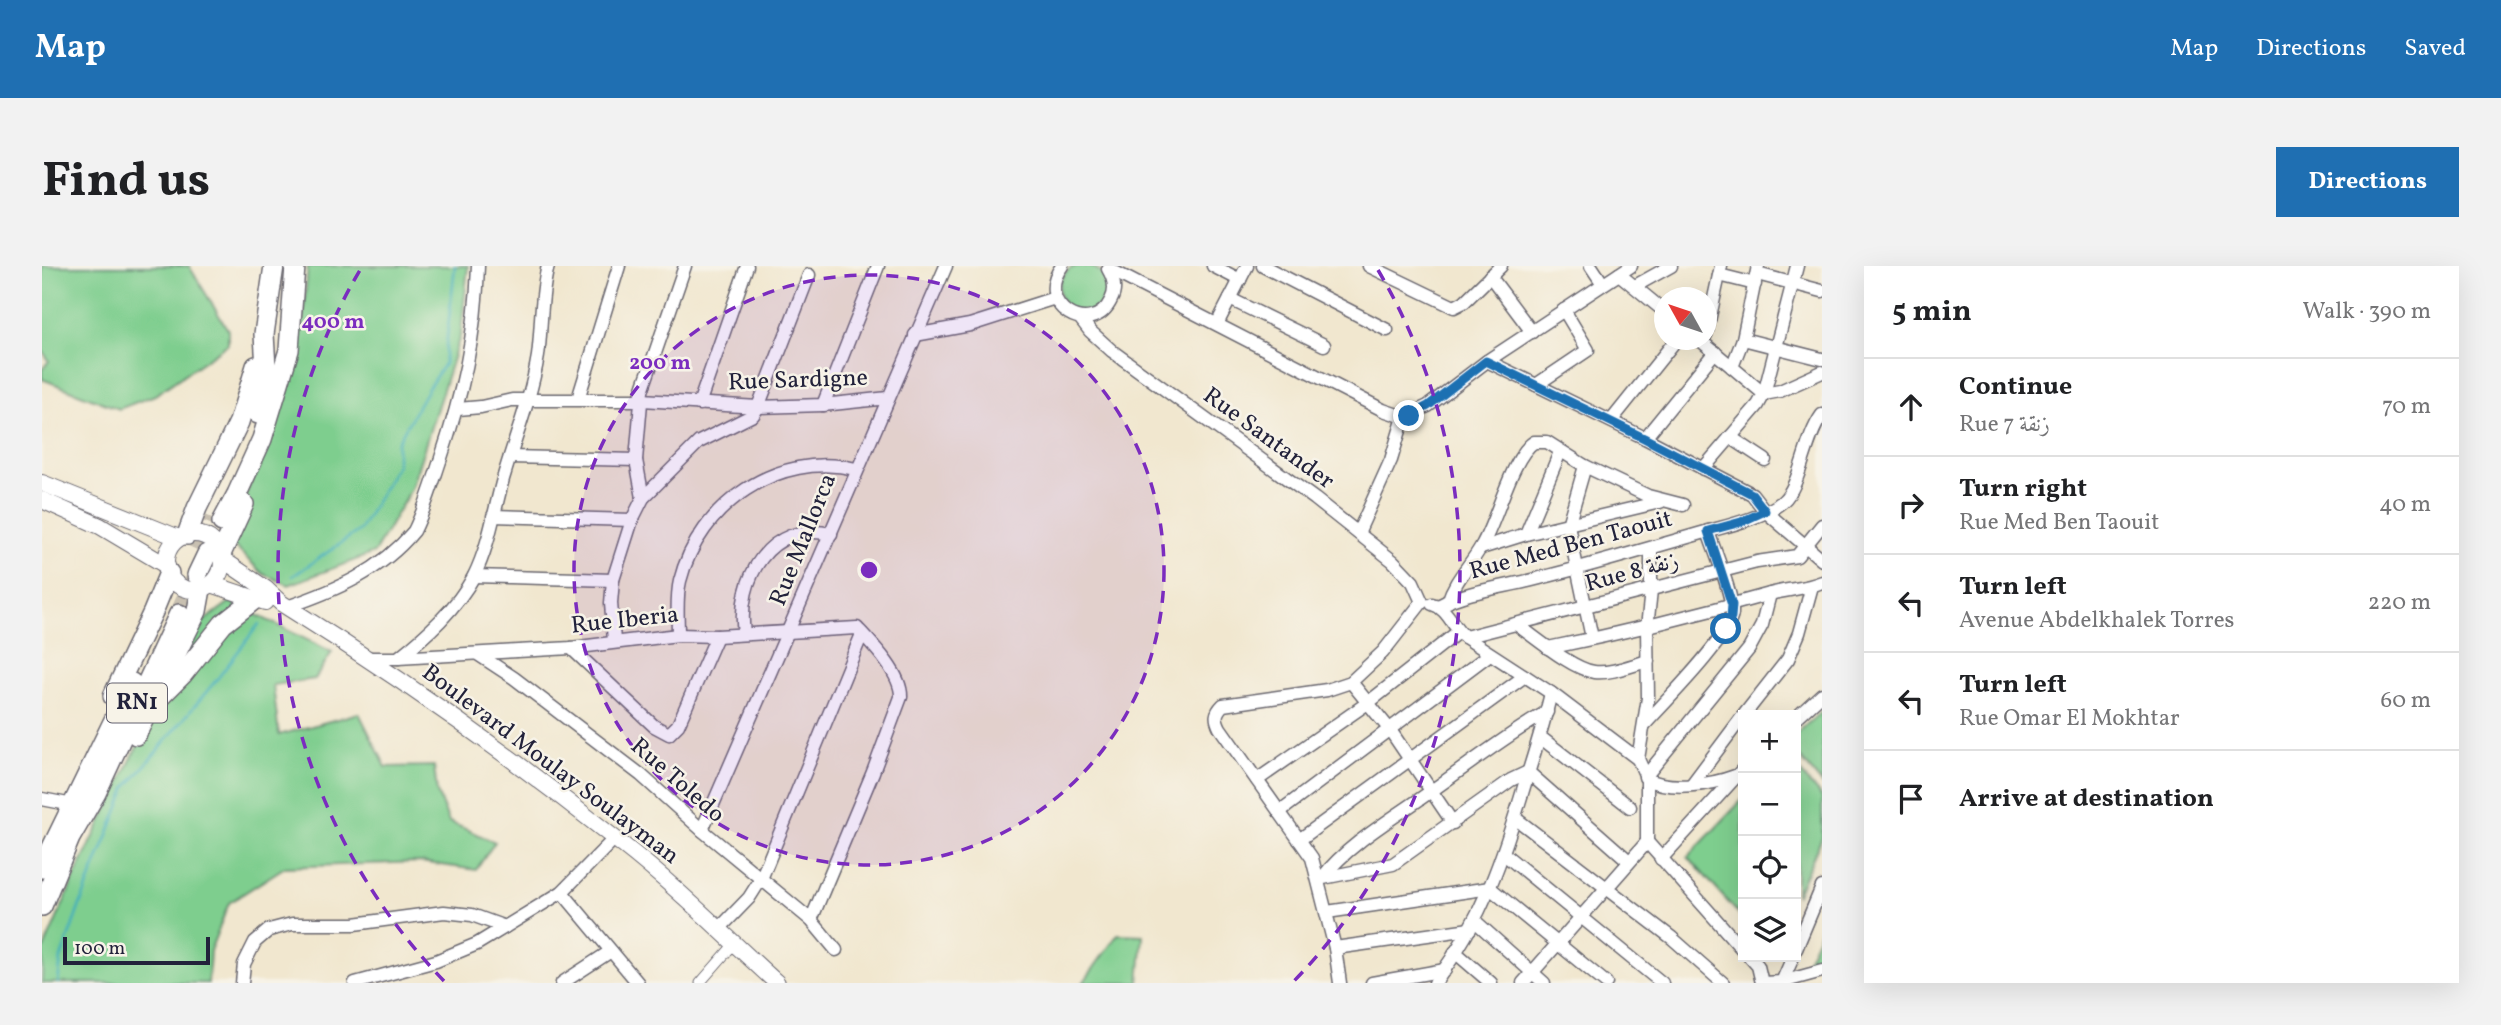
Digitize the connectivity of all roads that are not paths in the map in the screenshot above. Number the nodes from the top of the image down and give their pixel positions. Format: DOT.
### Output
graph roads {
  1 [pos="274,266"];
  2 [pos="295,266"];
  3 [pos="478,266"];
  4 [pos="548,266"];
  5 [pos="619,266"];
  6 [pos="685,266"];
  7 [pos="747,266"];
  8 [pos="878,266"];
  9 [pos="946,266"];
  10 [pos="1062,266"];
  11 [pos="1213,266"];
  12 [pos="1247,266"];
  13 [pos="1263,266"];
  14 [pos="1502,266"];
  15 [pos="1591,266"];
  16 [pos="1632,266"];
  17 [pos="1671,266"];
  18 [pos="1797,266"];
  19 [pos="1107,268"];
  20 [pos="1378,268"];
  21 [pos="1721,270"];
  22 [pos="1619,274"];
  23 [pos="809,275"];
  24 [pos="1757,275"];
  25 [pos="1490,276"];
  26 [pos="1240,280"];
  27 [pos="1603,284"];
  28 [pos="1793,284"];
  29 [pos="1635,286"];
  30 [pos="1717,289"];
  31 [pos="1822,291"];
  32 [pos="1055,298"];
  33 [pos="1230,299"];
  34 [pos="1654,302"];
  35 [pos="1564,310"];
  36 [pos="1080,318"];
  37 [pos="1217,324"];
  38 [pos="1387,330"];
  39 [pos="1532,332"];
  40 [pos="264,334"];
  41 [pos="915,335"];
  42 [pos="1743,339"];
  43 [pos="1324,345"];
  44 [pos="1777,348"];
  45 [pos="289,350"];
  46 [pos="1668,350"];
  47 [pos="1701,350"];
  48 [pos="1714,350"];
  49 [pos="1822,359"];
  50 [pos="1486,361"];
  51 [pos="1732,367"];
  52 [pos="1822,372"];
  53 [pos="1536,385"];
  54 [pos="1764,394"];
  55 [pos="888,398"];
  56 [pos="578,399"];
  57 [pos="642,400"];
  58 [pos="527,401"];
  59 [pos="699,404"];
  60 [pos="822,405"];
  61 [pos="758,407"];
  62 [pos="458,409"];
  63 [pos="1822,415"];
  64 [pos="1404,417"];
  65 [pos="1611,421"];
  66 [pos="1730,437"];
  67 [pos="1644,438"];
  68 [pos="1560,452"];
  69 [pos="510,457"];
  70 [pos="636,460"];
  71 [pos="1765,460"];
  72 [pos="1585,466"];
  73 [pos="1703,469"];
  74 [pos="856,470"];
  75 [pos="42,483"];
  76 [pos="643,498"];
  77 [pos="42,500"];
  78 [pos="1662,501"];
  79 [pos="1683,505"];
  80 [pos="1765,511"];
  81 [pos="493,516"];
  82 [pos="632,520"];
  83 [pos="1568,525"];
  84 [pos="1822,525"];
  85 [pos="1708,531"];
  86 [pos="1358,533"];
  87 [pos="831,534"];
  88 [pos="1526,534"];
  89 [pos="1806,547"];
  90 [pos="202,548"];
  91 [pos="1481,548"];
  92 [pos="1651,549"];
  93 [pos="1822,560"];
  94 [pos="1579,568"];
  95 [pos="1721,571"];
  96 [pos="189,576"];
  97 [pos="474,576"];
  98 [pos="613,580"];
  99 [pos="1817,584"];
  100 [pos="1651,590"];
  101 [pos="1770,594"];
  102 [pos="255,599"];
  103 [pos="1422,602"];
  104 [pos="1443,604"];
  105 [pos="284,605"];
  106 [pos="1732,605"];
  107 [pos="1586,608"];
  108 [pos="174,611"];
  109 [pos="1516,624"];
  110 [pos="1647,628"];
  111 [pos="790,630"];
  112 [pos="860,631"];
  113 [pos="744,633"];
  114 [pos="1462,634"];
  115 [pos="678,635"];
  116 [pos="717,636"];
  117 [pos="1592,638"];
  118 [pos="614,642"];
  119 [pos="572,648"];
  120 [pos="1548,648"];
  121 [pos="1490,654"];
  122 [pos="479,655"];
  123 [pos="370,658"];
  124 [pos="398,658"];
  125 [pos="1648,661"];
  126 [pos="1525,676"];
  127 [pos="1351,682"];
  128 [pos="1551,693"];
  129 [pos="1822,694"];
  130 [pos="1369,702"];
  131 [pos="150,707"];
  132 [pos="1749,710"];
  133 [pos="1547,712"];
  134 [pos="1801,713"];
  135 [pos="1645,723"];
  136 [pos="1738,724"];
  137 [pos="1390,730"];
  138 [pos="1541,737"];
  139 [pos="1638,758"];
  140 [pos="1410,760"];
  141 [pos="1528,772"];
  142 [pos="1739,773"];
  143 [pos="1740,773"];
  144 [pos="1646,778"];
  145 [pos="1257,780"];
  146 [pos="1692,784"];
  147 [pos="89,788"];
  148 [pos="1432,790"];
  149 [pos="43,802"];
  150 [pos="73,805"];
  151 [pos="1630,807"];
  152 [pos="1279,812"];
  153 [pos="1515,818"];
  154 [pos="1453,823"];
  155 [pos="702,830"];
  156 [pos="615,838"];
  157 [pos="1299,840"];
  158 [pos="1647,842"];
  159 [pos="1504,854"];
  160 [pos="1661,859"];
  161 [pos="1629,861"];
  162 [pos="42,868"];
  163 [pos="1320,878"];
  164 [pos="761,879"];
  165 [pos="1606,887"];
  166 [pos="1822,887"];
  167 [pos="1490,888"];
  168 [pos="562,892"];
  169 [pos="42,906"];
  170 [pos="1326,912"];
  171 [pos="1581,916"];
  172 [pos="811,920"];
  173 [pos="1473,925"];
  174 [pos="505,927"];
  175 [pos="718,930"];
  176 [pos="1801,937"];
  177 [pos="1558,942"];
  178 [pos="734,944"];
  179 [pos="1738,944"];
  180 [pos="1335,948"];
  181 [pos="836,950"];
  182 [pos="611,951"];
  183 [pos="1455,952"];
  184 [pos="1755,962"];
  185 [pos="1791,962"];
  186 [pos="1445,970"];
  187 [pos="1822,971"];
  188 [pos="1532,973"];
  189 [pos="631,981"];
  190 [pos="1782,982"];
  191 [pos="242,983"];
  192 [pos="355,983"];
  193 [pos="562,983"];
  194 [pos="700,983"];
  195 [pos="776,983"];
  196 [pos="1340,983"];
  197 [pos="1372,983"];
  198 [pos="1435,983"];
  199 [pos="1491,983"];
  200 [pos="1523,983"];
  201 [pos="1544,983"];
  202 [pos="1606,983"];
  203 [pos="1662,983"];
  204 [pos="1723,983"];
  205 [pos="1762,983"];
  1 -- 40 [label="highway"];
  2 -- 45 [label="highway"];
  3 -- 62 [label="street"];
  4 -- 58 [label="street"];
  5 -- 56 [label="street"];
  6 -- 57 [label="street"];
  7 -- 59 [label="street"];
  8 -- 60 [label="street"];
  9 -- 41 [label="street, Rue Mallorca"];
  10 -- 32 [label="street"];
  11 -- 26 [label="street"];
  12 -- 26 [label="street"];
  13 -- 38 [label="street"];
  14 -- 25 [label="street"];
  15 -- 27 [label="street"];
  16 -- 22 [label="street"];
  17 -- 29 [label="street"];
  18 -- 28 [label="street"];
  19 -- 36 [label="street"];
  19 -- 37 [label="street"];
  20 -- 25 [label="street"];
  21 -- 24 [label="street"];
  21 -- 30 [label="street"];
  22 -- 27 [label="street"];
  22 -- 29 [label="street"];
  23 -- 61 [label="street"];
  24 -- 28 [label="street"];
  24 -- 42 [label="street"];
  25 -- 39 [label="street"];
  26 -- 33 [label="street"];
  27 -- 35 [label="street"];
  28 -- 31 [label="street"];
  28 -- 44 [label="street"];
  29 -- 34 [label="street"];
  32 -- 36 [label="street, Rue Santander"];
  32 -- 41 [label="street"];
  33 -- 37 [label="street"];
  33 -- 43 [label="street"];
  35 -- 39 [label="street"];
  35 -- 53 [label="street"];
  36 -- 86 [label="street, Rue Santander"];
  37 -- 64 [label="street"];
  39 -- 50 [label="street"];
  40 -- 45 [label="highway"];
  40 -- 90 [label="highway"];
  41 -- 55 [label="street, Rue Mallorca"];
  42 -- 44 [label="street"];
  42 -- 51 [label="street"];
  44 -- 49 [label="street"];
  44 -- 54 [label="street"];
  45 -- 90 [label="highway"];
  46 -- 65 [label="street"];
  47 -- 67 [label="street"];
  48 -- 51 [label="street"];
  50 -- 53 [label="street"];
  50 -- 64 [label="street"];
  51 -- 54 [label="street"];
  52 -- 54 [label="street"];
  53 -- 65 [label="street"];
  54 -- 66 [label="street"];
  55 -- 60 [label="street, Rue Sardigne"];
  55 -- 74 [label="street, Rue Mallorca"];
  56 -- 57 [label="street, Rue Sardigne"];
  56 -- 58 [label="street, Rue Sardigne"];
  57 -- 59 [label="street, Rue Sardigne"];
  57 -- 70 [label="street"];
  58 -- 62 [label="street, Rue Sardigne"];
  58 -- 69 [label="street"];
  59 -- 61 [label="street, Rue Sardigne"];
  60 -- 61 [label="street, Rue Sardigne"];
  61 -- 76 [label="street"];
  62 -- 105 [label="street"];
  63 -- 80 [label="street, Rue Med Ben Taouit"];
  64 -- 86 [label="street"];
  65 -- 67 [label="street"];
  66 -- 71 [label="street"];
  66 -- 73 [label="street"];
  67 -- 73 [label="street"];
  68 -- 72 [label="street"];
  68 -- 88 [label="street"];
  68 -- 91 [label="street"];
  69 -- 70 [label="street"];
  69 -- 81 [label="street"];
  70 -- 76 [label="street"];
  72 -- 78 [label="street"];
  72 -- 83 [label="street"];
  73 -- 80 [label="street"];
  74 -- 87 [label="street, Rue Mallorca"];
  74 -- 115 [label="street"];
  75 -- 90 [label="main road, Boulevard Moulay Soulayman"];
  76 -- 82 [label="street"];
  77 -- 96 [label="main road, Boulevard Moulay Soulayman"];
  78 -- 79 [label="street"];
  78 -- 83 [label="street"];
  80 -- 85 [label="street, Rue Med Ben Taouit"];
  80 -- 89 [label="street"];
  81 -- 82 [label="street"];
  81 -- 97 [label="street"];
  82 -- 98 [label="street"];
  83 -- 88 [label="street"];
  83 -- 94 [label="street"];
  84 -- 89 [label="street"];
  85 -- 92 [label="street, Rue Med Ben Taouit"];
  85 -- 95 [label="street"];
  86 -- 103 [label="street, Rue Santander"];
  87 -- 111 [label="street, Rue Mallorca"];
  87 -- 113 [label="street"];
  88 -- 91 [label="street"];
  89 -- 93 [label="street"];
  89 -- 95 [label="street, Rue 8 زنقة"];
  90 -- 96 [label="highway"];
  90 -- 96 [label="main road"];
  90 -- 105 [label="main road, Boulevard Moulay Soulayman"];
  91 -- 104 [label="street"];
  92 -- 94 [label="street, Rue Med Ben Taouit"];
  92 -- 100 [label="street"];
  94 -- 104 [label="street, Rue Med Ben Taouit"];
  94 -- 107 [label="street"];
  95 -- 100 [label="street, Rue 8 زنقة"];
  95 -- 106 [label="street"];
  96 -- 102 [label="main road, Boulevard Moulay Soulayman"];
  96 -- 131 [label="highway"];
  96 -- 147 [label="highway"];
  97 -- 98 [label="street"];
  97 -- 124 [label="street"];
  98 -- 118 [label="street"];
  99 -- 101 [label="street"];
  99 -- 132 [label="street"];
  100 -- 107 [label="street, Rue 8 زنقة"];
  100 -- 110 [label="street"];
  101 -- 106 [label="street"];
  101 -- 144 [label="street"];
  102 -- 105 [label="main road, Boulevard Moulay Soulayman"];
  102 -- 131 [label="highway"];
  103 -- 104 [label="street"];
  103 -- 127 [label="street"];
  104 -- 114 [label="street"];
  105 -- 123 [label="main road, Boulevard Moulay Soulayman"];
  106 -- 110 [label="street"];
  106 -- 135 [label="street"];
  107 -- 109 [label="street, Rue 8 زنقة"];
  107 -- 117 [label="street"];
  108 -- 147 [label="highway, RN1"];
  109 -- 114 [label="street, Rue 8 زنقة"];
  109 -- 120 [label="street"];
  110 -- 117 [label="street"];
  110 -- 125 [label="street"];
  111 -- 112 [label="street, Rue Iberia"];
  111 -- 113 [label="street, Rue Iberia"];
  111 -- 155 [label="street, Rue Mallorca"];
  112 -- 164 [label="street"];
  112 -- 172 [label="street"];
  113 -- 116 [label="street, Rue Iberia"];
  114 -- 121 [label="street"];
  114 -- 130 [label="street"];
  115 -- 116 [label="street, Rue Iberia"];
  115 -- 118 [label="street, Rue Iberia"];
  116 -- 119 [label="street"];
  117 -- 120 [label="street"];
  118 -- 119 [label="street, Rue Iberia"];
  119 -- 122 [label="street, Rue Iberia"];
  120 -- 125 [label="street"];
  121 -- 126 [label="street"];
  121 -- 137 [label="street"];
  122 -- 124 [label="street, Rue Iberia"];
  122 -- 155 [label="street, Rue Toledo"];
  123 -- 124 [label="street, Rue Iberia"];
  123 -- 156 [label="main road, Boulevard Moulay Soulayman"];
  125 -- 135 [label="street"];
  126 -- 128 [label="street"];
  126 -- 140 [label="street"];
  127 -- 130 [label="street"];
  127 -- 145 [label="street"];
  128 -- 133 [label="street"];
  128 -- 139 [label="street"];
  129 -- 134 [label="street"];
  130 -- 137 [label="street"];
  130 -- 145 [label="street"];
  131 -- 147 [label="highway"];
  133 -- 138 [label="street"];
  133 -- 148 [label="street"];
  135 -- 139 [label="street"];
  136 -- 146 [label="street"];
  137 -- 140 [label="street"];
  137 -- 152 [label="street"];
  138 -- 141 [label="street"];
  138 -- 151 [label="street"];
  139 -- 144 [label="street"];
  140 -- 148 [label="street"];
  140 -- 157 [label="street"];
  141 -- 153 [label="street"];
  141 -- 154 [label="street"];
  141 -- 161 [label="street"];
  142 -- 146 [label="street"];
  143 -- 160 [label="street"];
  144 -- 146 [label="street"];
  144 -- 158 [label="street"];
  145 -- 152 [label="street"];
  147 -- 150 [label="highway, RN1"];
  147 -- 169 [label="highway, RN1"];
  148 -- 154 [label="street"];
  148 -- 163 [label="street"];
  149 -- 150 [label="street"];
  150 -- 162 [label="highway, RN1"];
  152 -- 157 [label="street"];
  153 -- 159 [label="street"];
  153 -- 165 [label="street"];
  154 -- 163 [label="street"];
  155 -- 164 [label="street, Rue Toledo"];
  156 -- 168 [label="street"];
  156 -- 175 [label="main road, Boulevard Moulay Soulayman"];
  157 -- 163 [label="street"];
  158 -- 160 [label="street"];
  158 -- 161 [label="street"];
  159 -- 167 [label="street"];
  159 -- 171 [label="street"];
  160 -- 179 [label="street"];
  161 -- 165 [label="street"];
  163 -- 170 [label="street"];
  164 -- 172 [label="street, Rue Toledo"];
  164 -- 175 [label="street"];
  165 -- 171 [label="street"];
  165 -- 204 [label="street"];
  166 -- 176 [label="street"];
  167 -- 170 [label="street"];
  167 -- 173 [label="street"];
  167 -- 177 [label="street"];
  168 -- 174 [label="street"];
  168 -- 182 [label="street"];
  170 -- 180 [label="street"];
  171 -- 177 [label="street"];
  171 -- 203 [label="street"];
  172 -- 181 [label="street, Rue Toledo"];
  173 -- 180 [label="street"];
  173 -- 183 [label="street"];
  173 -- 188 [label="street"];
  174 -- 191 [label="street"];
  174 -- 192 [label="street"];
  175 -- 178 [label="main road, Boulevard Moulay Soulayman"];
  177 -- 188 [label="street"];
  177 -- 202 [label="street"];
  178 -- 194 [label="street"];
  178 -- 195 [label="main road, Boulevard Moulay Soulayman"];
  180 -- 196 [label="street"];
  182 -- 189 [label="street"];
  182 -- 193 [label="street"];
  183 -- 186 [label="street"];
  183 -- 199 [label="street"];
  184 -- 205 [label="street"];
  185 -- 190 [label="street"];
  186 -- 197 [label="street"];
  186 -- 198 [label="street"];
  187 -- 190 [label="street"];
  188 -- 200 [label="street"];
  188 -- 201 [label="street"];
  190 -- 205 [label="street"];
}
